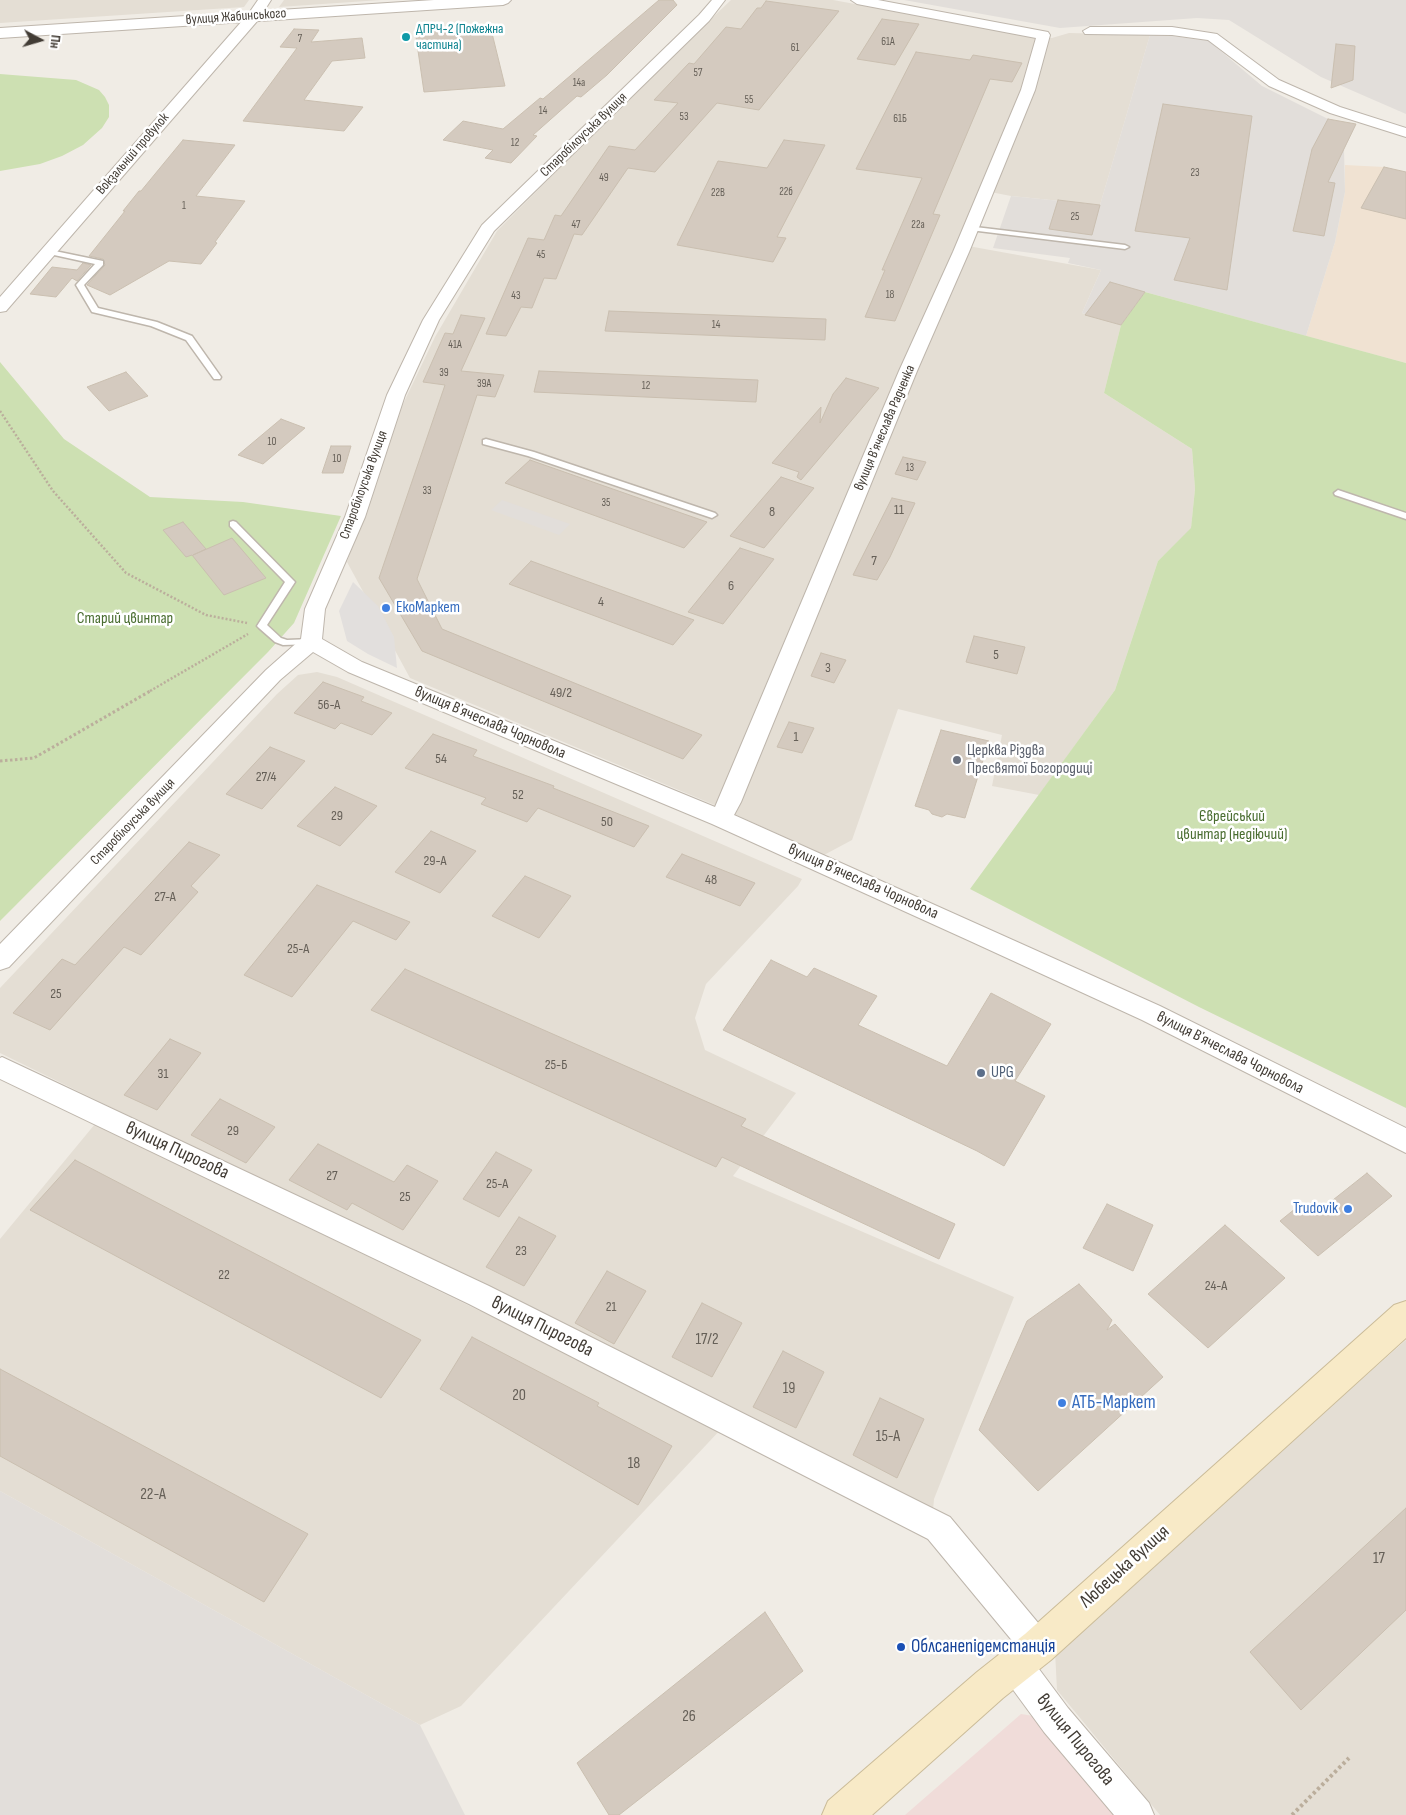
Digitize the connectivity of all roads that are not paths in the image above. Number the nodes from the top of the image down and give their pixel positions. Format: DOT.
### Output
graph roads {
  1 [pos="265,0"];
  2 [pos="502,0"];
  3 [pos="719,0"];
  4 [pos="857,0"];
  5 [pos="254,16"];
  6 [pos="1090,31"];
  7 [pos="0,34"];
  8 [pos="1406,133"];
  9 [pos="970,228"];
  10 [pos="1125,247"];
  11 [pos="48,252"];
  12 [pos="0,307"];
  13 [pos="217,377"];
  14 [pos="486,442"];
  15 [pos="1338,493"];
  16 [pos="712,515"];
  17 [pos="1406,516"];
  18 [pos="233,524"];
  19 [pos="311,642"];
  20 [pos="720,818"];
  21 [pos="0,960"];
  22 [pos="2,1068"];
  23 [pos="1406,1141"];
  24 [pos="1406,1316"];
  25 [pos="1026,1655"];
  26 [pos="842,1815"];
  27 [pos="1138,1815"];
  1 -- 5 [label="street, Вокзальний провулок"];
  2 -- 5 [label="street, вулиця Жабинського"];
  3 -- 19 [label="street, Старобілоуська вулиця"];
  4 -- 9 [label="street, вулиця Вʼячеслава Радченка"];
  5 -- 7 [label="street, вулиця Жабинського"];
  5 -- 11 [label="street, Вокзальний провулок"];
  6 -- 8 [label="street"];
  9 -- 10 [label="lane"];
  9 -- 20 [label="street, вулиця Вʼячеслава Радченка"];
  11 -- 12 [label="street, Вокзальний провулок"];
  11 -- 13 [label="lane"];
  14 -- 16 [label="lane"];
  15 -- 17 [label="lane"];
  18 -- 19 [label="lane"];
  19 -- 20 [label="street, вулиця Вʼячеслава Чорновола"];
  19 -- 21 [label="street, Старобілоуська вулиця"];
  20 -- 23 [label="street, вулиця Вʼячеслава Чорновола"];
  22 -- 25 [label="street, вулиця Пирогова"];
  24 -- 25 [label="main road, Любецька вулиця"];
  25 -- 26 [label="main road, Любецька вулиця"];
  25 -- 27 [label="street, вулиця Пирогова"];
}
